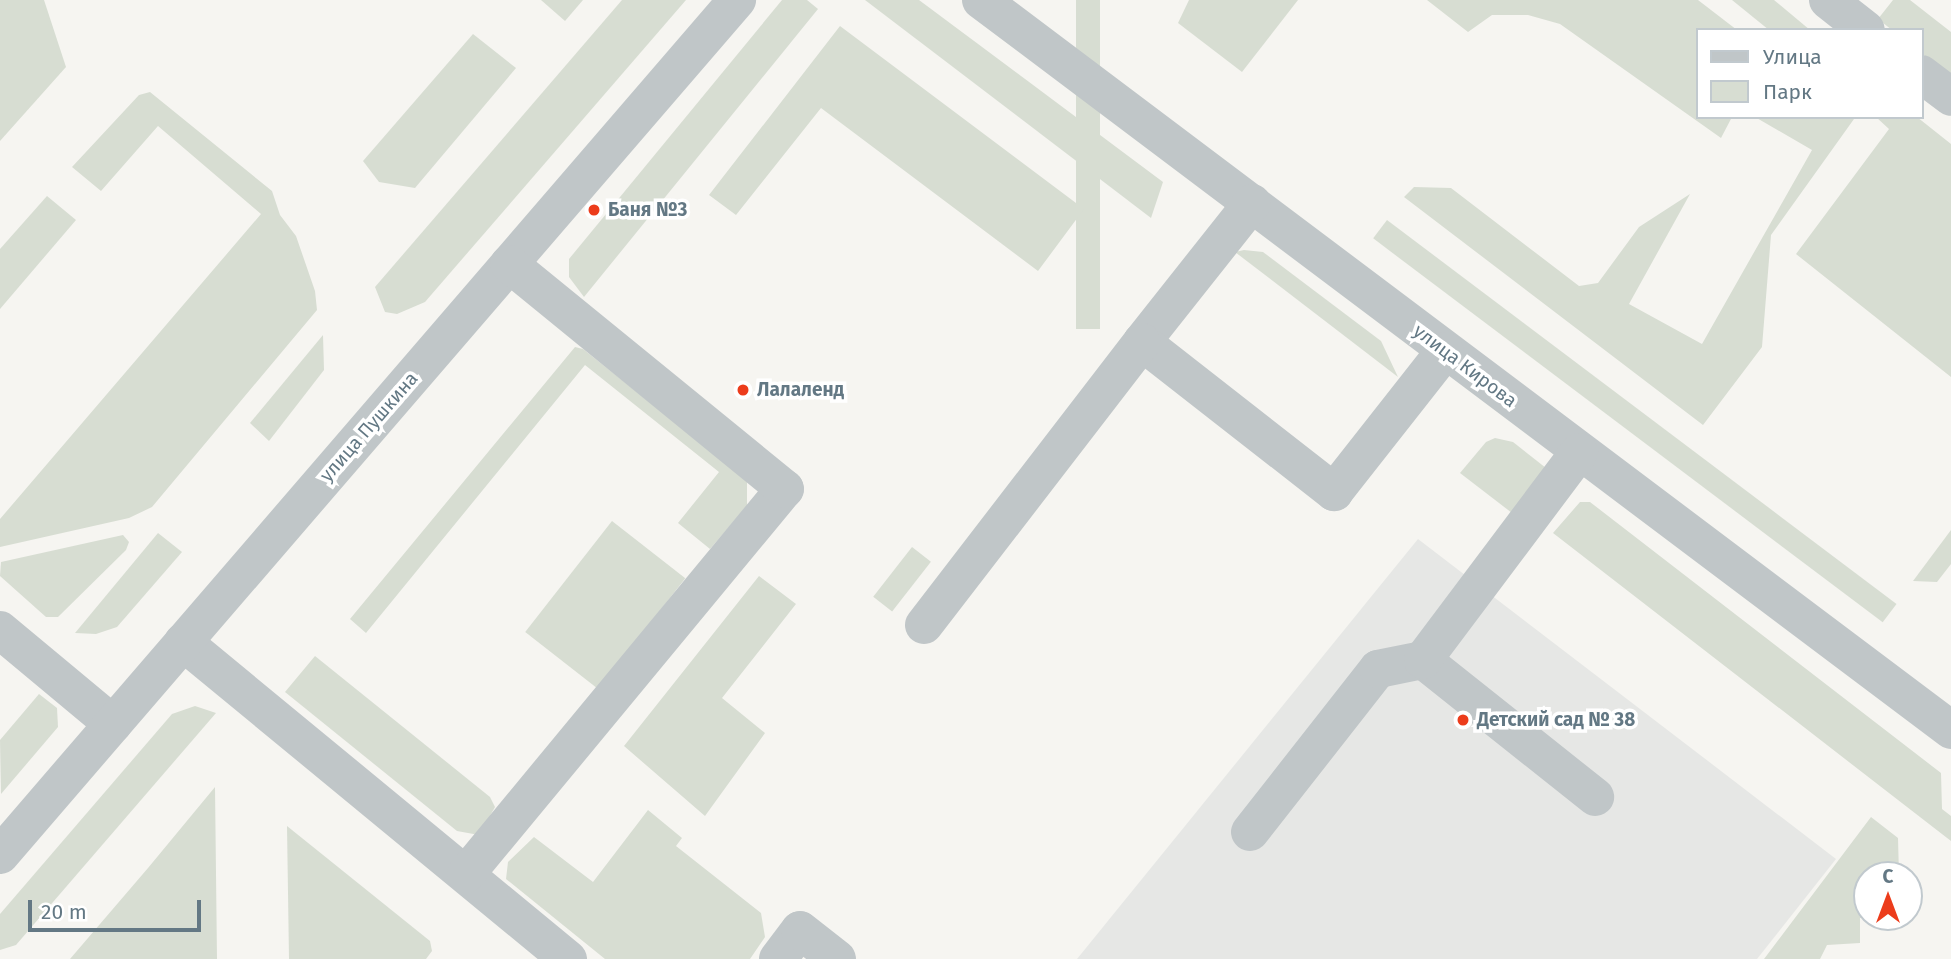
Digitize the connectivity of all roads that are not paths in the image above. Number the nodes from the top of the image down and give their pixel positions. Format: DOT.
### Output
graph roads {
  1 [pos="737,0"];
  2 [pos="981,0"];
  3 [pos="1828,0"];
  4 [pos="1863,28"];
  5 [pos="1923,76"];
  6 [pos="1951,97"];
  7 [pos="1252,203"];
  8 [pos="509,264"];
  9 [pos="1142,342"];
  10 [pos="1445,351"];
  11 [pos="1579,452"];
  12 [pos="923,625"];
  13 [pos="0,630"];
  14 [pos="183,642"];
  15 [pos="1423,660"];
  16 [pos="113,724"];
  17 [pos="1951,730"];
  18 [pos="1595,797"];
  19 [pos="1250,832"];
  20 [pos="0,855"];
  21 [pos="466,874"];
  22 [pos="568,959"];
  23 [pos="778,959"];
  24 [pos="837,959"];
  1 -- 8 [label="street, улица Пушкина"];
  2 -- 7 [label="street, улица Кирова"];
  3 -- 4 [label="street"];
  5 -- 6 [label="street"];
  7 -- 9 [label="street"];
  7 -- 10 [label="street, улица Кирова"];
  8 -- 14 [label="street, улица Пушкина"];
  8 -- 21 [label="street"];
  9 -- 10 [label="street"];
  9 -- 12 [label="street"];
  10 -- 11 [label="street, улица Кирова"];
  11 -- 15 [label="street"];
  11 -- 17 [label="street, улица Кирова"];
  13 -- 16 [label="street"];
  14 -- 16 [label="street, улица Пушкина"];
  14 -- 21 [label="street"];
  15 -- 18 [label="street"];
  15 -- 19 [label="street"];
  16 -- 20 [label="street, улица Пушкина"];
  21 -- 22 [label="street"];
  23 -- 24 [label="street"];
}
